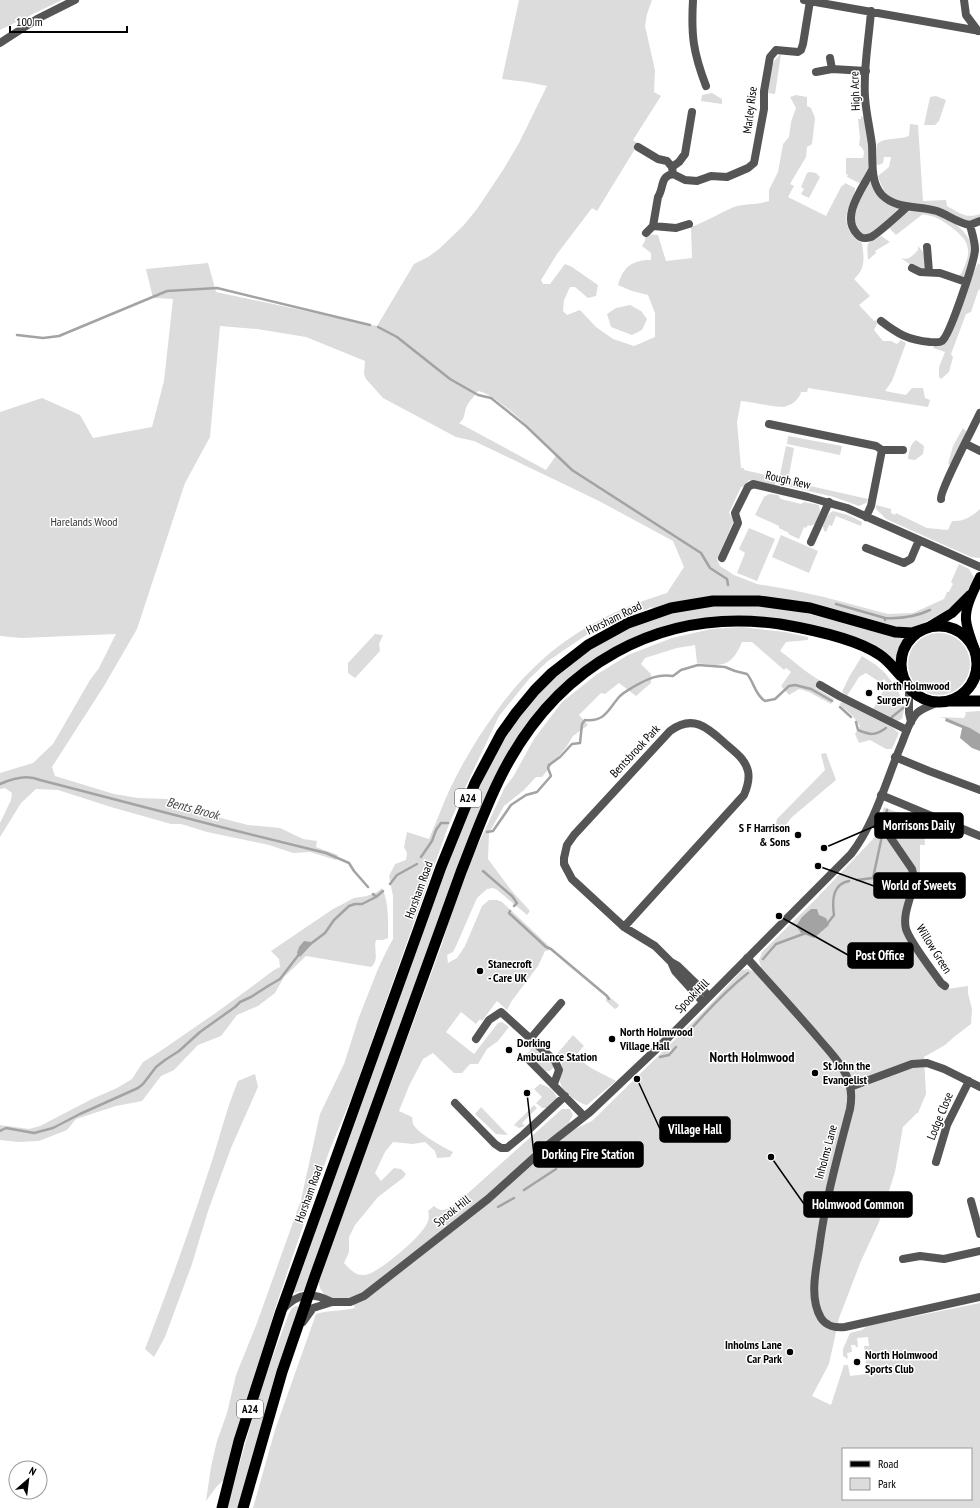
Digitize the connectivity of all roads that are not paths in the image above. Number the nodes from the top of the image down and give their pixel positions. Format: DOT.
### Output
graph roads {
  1 [pos="75,0"];
  2 [pos="693,0"];
  3 [pos="964,0"];
  4 [pos="807,1"];
  5 [pos="871,11"];
  6 [pos="966,15"];
  7 [pos="954,27"];
  8 [pos="979,31"];
  9 [pos="0,43"];
  10 [pos="830,58"];
  11 [pos="832,69"];
  12 [pos="866,71"];
  13 [pos="816,72"];
  14 [pos="707,82"];
  15 [pos="692,112"];
  16 [pos="638,147"];
  17 [pos="672,170"];
  18 [pos="872,170"];
  19 [pos="907,207"];
  20 [pos="980,221"];
  21 [pos="689,224"];
  22 [pos="970,225"];
  23 [pos="653,226"];
  24 [pos="646,233"];
  25 [pos="928,247"];
  26 [pos="912,268"];
  27 [pos="929,272"];
  28 [pos="966,282"];
  29 [pos="881,321"];
  30 [pos="980,413"];
  31 [pos="768,424"];
  32 [pos="966,444"];
  33 [pos="882,450"];
  34 [pos="903,450"];
  35 [pos="980,451"];
  36 [pos="941,499"];
  37 [pos="829,502"];
  38 [pos="866,517"];
  39 [pos="919,540"];
  40 [pos="811,542"];
  41 [pos="866,548"];
  42 [pos="722,558"];
  43 [pos="980,567"];
  44 [pos="980,577"];
  45 [pos="972,594"];
  46 [pos="925,628"];
  47 [pos="975,651"];
  48 [pos="979,666"];
  49 [pos="906,684"];
  50 [pos="820,685"];
  51 [pos="943,701"];
  52 [pos="980,701"];
  53 [pos="911,722"];
  54 [pos="907,730"];
  55 [pos="895,757"];
  56 [pos="980,790"];
  57 [pos="881,795"];
  58 [pos="871,822"];
  59 [pos="980,836"];
  60 [pos="624,927"];
  61 [pos="747,958"];
  62 [pos="671,962"];
  63 [pos="944,986"];
  64 [pos="709,996"];
  65 [pos="703,1002"];
  66 [pos="561,1003"];
  67 [pos="531,1038"];
  68 [pos="476,1039"];
  69 [pos="527,1058"];
  70 [pos="969,1081"];
  71 [pos="554,1084"];
  72 [pos="850,1087"];
  73 [pos="980,1087"];
  74 [pos="565,1096"];
  75 [pos="455,1103"];
  76 [pos="584,1116"];
  77 [pos="936,1162"];
  78 [pos="971,1201"];
  79 [pos="980,1234"];
  80 [pos="980,1251"];
  81 [pos="903,1259"];
  82 [pos="309,1294"];
  83 [pos="980,1297"];
  84 [pos="332,1302"];
  85 [pos="281,1311"];
  86 [pos="296,1332"];
  87 [pos="222,1508"];
  88 [pos="243,1508"];
  1 -- 9 [label="street"];
  2 -- 14 [label="street"];
  3 -- 6 [label="street"];
  4 -- 5 [label="street"];
  4 -- 17 [label="street, Marley Rise"];
  5 -- 7 [label="street"];
  5 -- 12 [label="street, High Acre"];
  6 -- 7 [label="street"];
  6 -- 8 [label="street"];
  7 -- 8 [label="street"];
  10 -- 11 [label="street"];
  11 -- 12 [label="street"];
  11 -- 13 [label="street"];
  12 -- 18 [label="street, High Acre"];
  15 -- 17 [label="street"];
  16 -- 17 [label="street, Marley Rise"];
  17 -- 23 [label="street"];
  18 -- 19 [label="street, High Acre"];
  18 -- 19 [label="street, High Acre"];
  19 -- 22 [label="street, High Acre"];
  20 -- 22 [label="street"];
  21 -- 23 [label="street"];
  22 -- 28 [label="street"];
  23 -- 24 [label="street"];
  25 -- 27 [label="street"];
  26 -- 27 [label="street"];
  27 -- 28 [label="street"];
  28 -- 29 [label="street"];
  30 -- 32 [label="street"];
  31 -- 33 [label="street"];
  32 -- 35 [label="street"];
  32 -- 36 [label="street"];
  33 -- 34 [label="street"];
  33 -- 38 [label="street"];
  37 -- 38 [label="street, Rough Rew"];
  37 -- 40 [label="street"];
  37 -- 42 [label="street, Rough Rew"];
  38 -- 39 [label="street, Rough Rew"];
  39 -- 41 [label="street"];
  39 -- 43 [label="street, Rough Rew"];
  44 -- 45 [label="main road"];
  45 -- 46 [label="main road"];
  45 -- 47 [label="main road"];
  46 -- 47 [label="highway"];
  46 -- 49 [label="highway"];
  46 -- 85 [label="highway, Horsham Road / A24"];
  47 -- 48 [label="highway"];
  48 -- 51 [label="highway"];
  49 -- 51 [label="highway"];
  49 -- 53 [label="street"];
  49 -- 82 [label="highway, A24"];
  50 -- 54 [label="street"];
  51 -- 52 [label="highway"];
  51 -- 53 [label="street, Spook Hill"];
  53 -- 54 [label="street, Spook Hill"];
  54 -- 55 [label="street, Spook Hill"];
  55 -- 56 [label="street"];
  55 -- 57 [label="street, Spook Hill"];
  57 -- 58 [label="street, Spook Hill"];
  57 -- 59 [label="street"];
  58 -- 61 [label="street, Spook Hill"];
  58 -- 63 [label="street, Willow Green"];
  60 -- 60 [label="street, Bentsbrook Park"];
  60 -- 62 [label="street, Bentsbrook Park"];
  61 -- 64 [label="street, Spook Hill"];
  61 -- 72 [label="street, Inholms Lane"];
  62 -- 64 [label="street, Bentsbrook Park"];
  62 -- 65 [label="street, Bentsbrook Park"];
  64 -- 65 [label="street, Spook Hill"];
  65 -- 76 [label="street, Spook Hill"];
  66 -- 67 [label="street"];
  67 -- 68 [label="street"];
  67 -- 71 [label="street"];
  69 -- 71 [label="street"];
  70 -- 72 [label="street"];
  70 -- 73 [label="street"];
  70 -- 77 [label="street, Lodge Close"];
  71 -- 74 [label="street"];
  72 -- 83 [label="street, Inholms Lane"];
  74 -- 75 [label="street"];
  74 -- 76 [label="street"];
  76 -- 84 [label="street, Spook Hill"];
  78 -- 79 [label="street"];
  80 -- 81 [label="street"];
  82 -- 84 [label="street, Spook Hill"];
  82 -- 85 [label="street"];
  82 -- 86 [label="highway, A24"];
  84 -- 86 [label="street, Spook Hill"];
  85 -- 87 [label="highway, Horsham Road / A24"];
  86 -- 88 [label="highway, A24"];
}
